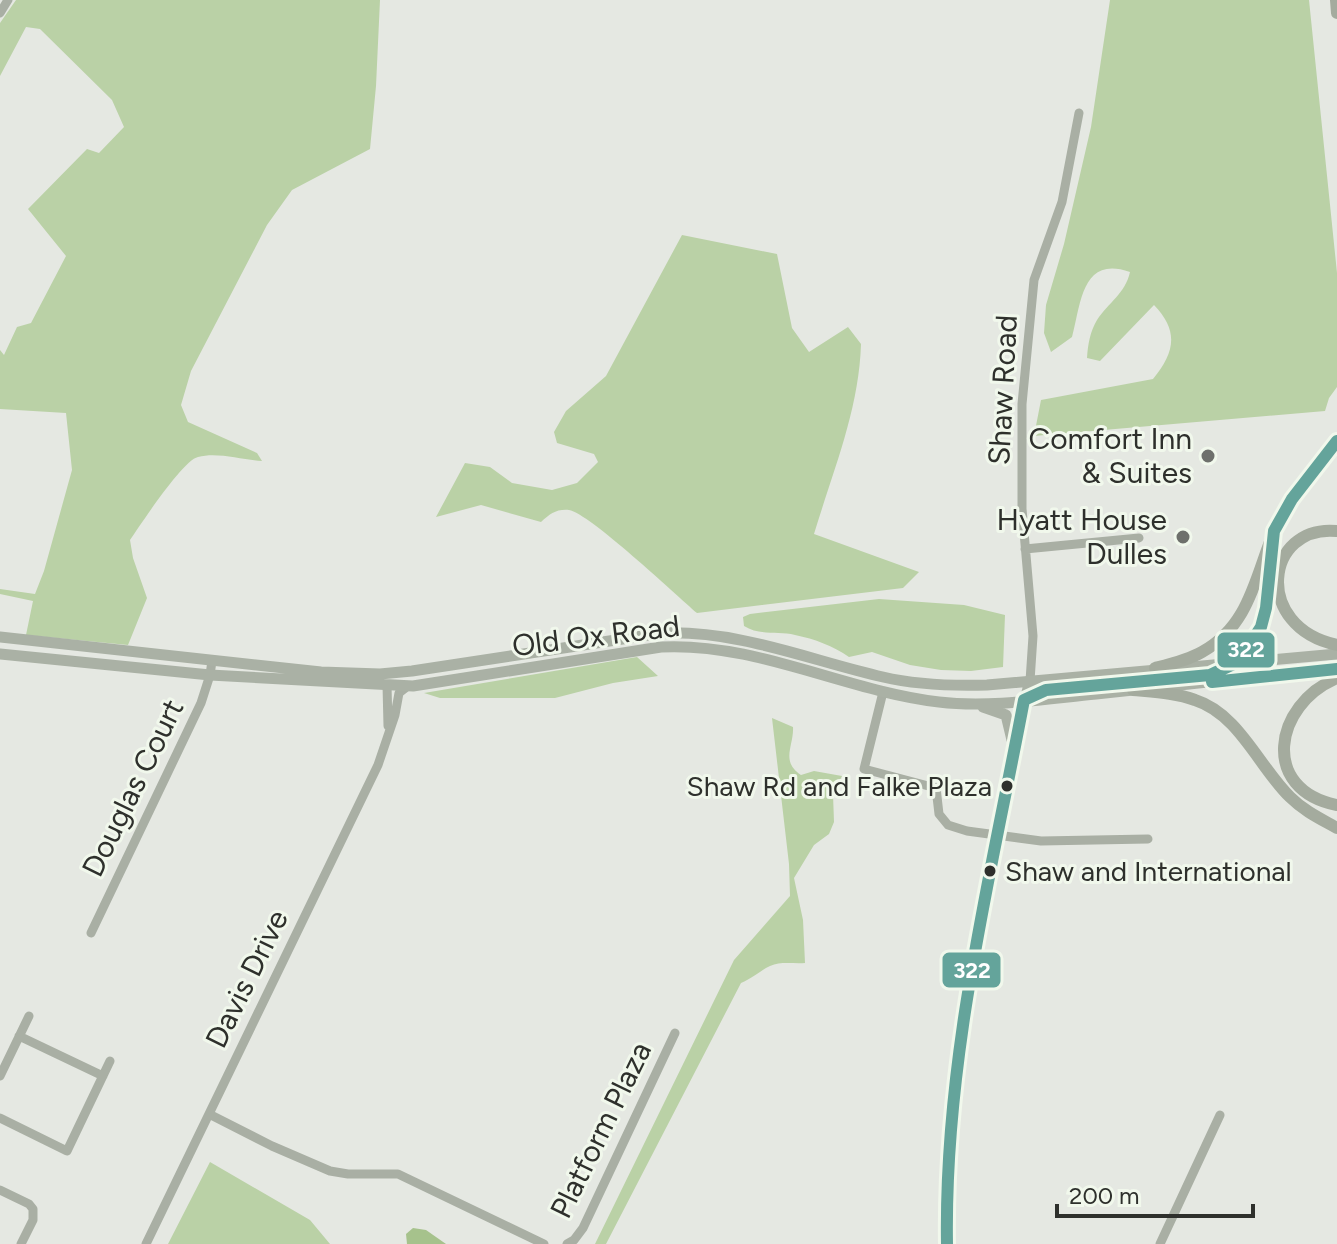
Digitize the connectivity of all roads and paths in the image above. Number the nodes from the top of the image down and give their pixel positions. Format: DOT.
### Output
graph roads {
  1 [pos="8,0"];
  2 [pos="1336,0"];
  3 [pos="0,13"];
  4 [pos="1337,13"];
  5 [pos="1079,113"];
  6 [pos="1337,441"];
  7 [pos="1274,531"];
  8 [pos="1337,531"];
  9 [pos="1139,538"];
  10 [pos="1025,549"];
  11 [pos="0,637"];
  12 [pos="1337,645"];
  13 [pos="0,654"];
  14 [pos="1337,654"];
  15 [pos="212,661"];
  16 [pos="1238,662"];
  17 [pos="1155,668"];
  18 [pos="1337,669"];
  19 [pos="404,672"];
  20 [pos="210,675"];
  21 [pos="1337,678"];
  22 [pos="1030,681"];
  23 [pos="387,685"];
  24 [pos="411,686"];
  25 [pos="1133,690"];
  26 [pos="883,692"];
  27 [pos="1024,700"];
  28 [pos="967,703"];
  29 [pos="389,733"];
  30 [pos="1014,749"];
  31 [pos="1337,805"];
  32 [pos="1337,828"];
  33 [pos="997,836"];
  34 [pos="1148,839"];
  35 [pos="91,933"];
  36 [pos="29,1016"];
  37 [pos="675,1033"];
  38 [pos="19,1036"];
  39 [pos="110,1061"];
  40 [pos="0,1076"];
  41 [pos="103,1076"];
  42 [pos="209,1114"];
  43 [pos="1220,1115"];
  44 [pos="0,1118"];
  45 [pos="0,1190"];
  46 [pos="21,1244"];
  47 [pos="146,1244"];
  48 [pos="544,1244"];
  49 [pos="567,1244"];
  50 [pos="947,1244"];
  51 [pos="1160,1244"];
  1 -- 3 [label="street"];
  2 -- 4 [label="highway"];
  5 -- 10 [label="street, Shaw Road"];
  6 -- 7 [label="highway"];
  7 -- 16 [label="highway"];
  7 -- 17 [label="highway"];
  8 -- 12 [label="highway"];
  9 -- 10 [label="street"];
  10 -- 22 [label="street, Shaw Road"];
  11 -- 15 [label="main road, Old Ox Road"];
  13 -- 20 [label="main road, Old Ox Road"];
  14 -- 16 [label="main road, Old Ox Road"];
  15 -- 19 [label="main road, Old Ox Road"];
  15 -- 20 [label="street, Douglas Court"];
  16 -- 17 [label="main road, Old Ox Road"];
  16 -- 27 [label="main road"];
  17 -- 22 [label="main road, Old Ox Road"];
  18 -- 25 [label="main road, Old Ox Road"];
  19 -- 22 [label="main road, Old Ox Road"];
  19 -- 23 [label="main road"];
  20 -- 23 [label="main road, Old Ox Road"];
  20 -- 35 [label="street, Douglas Court"];
  21 -- 31 [label="highway"];
  22 -- 27 [label="main road, Shaw Road"];
  23 -- 24 [label="main road, Old Ox Road"];
  23 -- 29 [label="street, Davis Drive"];
  24 -- 26 [label="main road, Old Ox Road"];
  24 -- 29 [label="street, Davis Drive"];
  25 -- 27 [label="main road, Old Ox Road"];
  25 -- 32 [label="highway"];
  26 -- 28 [label="main road, Old Ox Road"];
  26 -- 33 [label="street"];
  27 -- 28 [label="main road, Old Ox Road"];
  27 -- 30 [label="main road, Shaw Road"];
  28 -- 30 [label="main road"];
  29 -- 42 [label="street, Davis Drive"];
  30 -- 33 [label="main road, Shaw Road"];
  33 -- 34 [label="street"];
  33 -- 50 [label="main road, Shaw Road"];
  36 -- 38 [label="street"];
  37 -- 49 [label="street, Platform Plaza"];
  38 -- 40 [label="street"];
  38 -- 41 [label="street"];
  39 -- 41 [label="street"];
  41 -- 44 [label="street"];
  42 -- 47 [label="street, Davis Drive"];
  42 -- 48 [label="street, Platform Plaza"];
  43 -- 51 [label="street"];
  45 -- 46 [label="street"];
}
